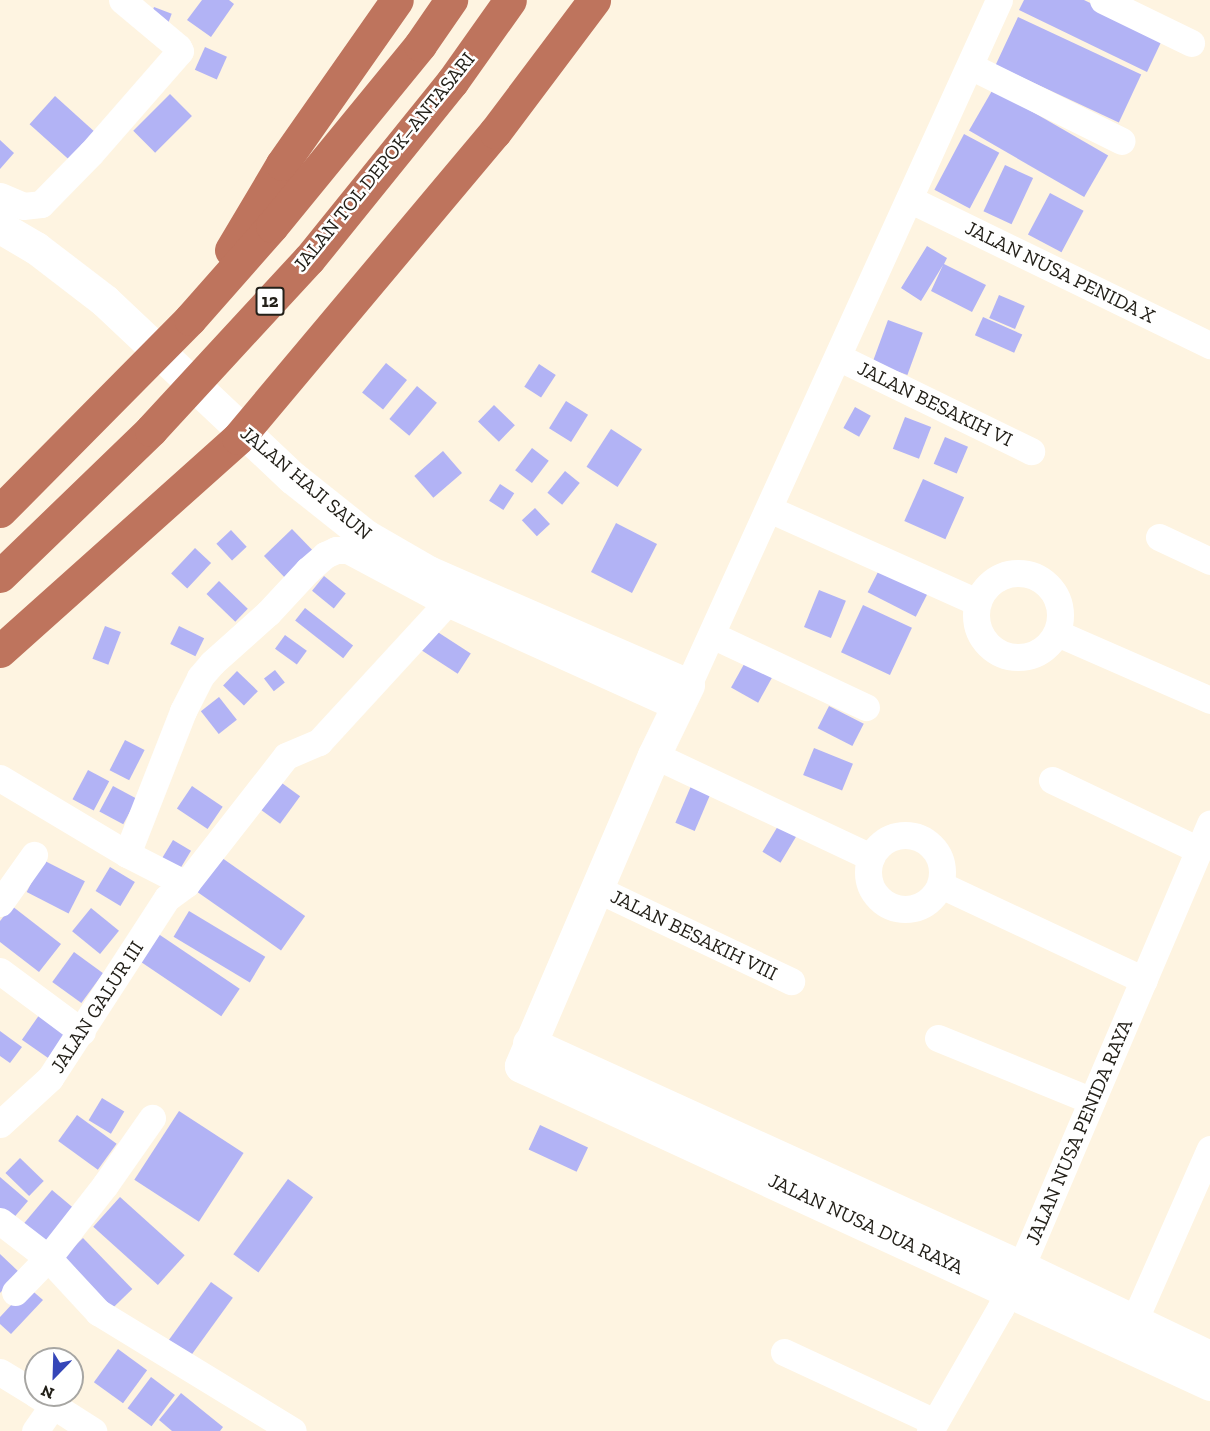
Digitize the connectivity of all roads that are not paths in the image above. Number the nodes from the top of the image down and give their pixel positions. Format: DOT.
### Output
graph roads {
  1 [pos="398,0"];
  2 [pos="451,0"];
  3 [pos="510,0"];
  4 [pos="594,0"];
  5 [pos="999,0"];
  6 [pos="1103,0"];
  7 [pos="130,3"];
  8 [pos="1191,43"];
  9 [pos="970,66"];
  10 [pos="1122,141"];
  11 [pos="0,196"];
  12 [pos="909,199"];
  13 [pos="0,227"];
  14 [pos="190,319"];
  15 [pos="1210,345"];
  16 [pos="838,357"];
  17 [pos="1031,451"];
  18 [pos="769,509"];
  19 [pos="0,511"];
  20 [pos="1160,537"];
  21 [pos="1210,561"];
  22 [pos="0,576"];
  23 [pos="977,602"];
  24 [pos="447,603"];
  25 [pos="1057,633"];
  26 [pos="712,635"];
  27 [pos="0,651"];
  28 [pos="682,696"];
  29 [pos="1210,700"];
  30 [pos="866,707"];
  31 [pos="654,755"];
  32 [pos="0,778"];
  33 [pos="1052,780"];
  34 [pos="1210,824"];
  35 [pos="1199,850"];
  36 [pos="127,854"];
  37 [pos="34,855"];
  38 [pos="871,857"];
  39 [pos="186,884"];
  40 [pos="941,885"];
  41 [pos="597,889"];
  42 [pos="0,903"];
  43 [pos="0,970"];
  44 [pos="1144,980"];
  45 [pos="791,981"];
  46 [pos="82,1032"];
  47 [pos="938,1038"];
  48 [pos="1092,1101"];
  49 [pos="152,1118"];
  50 [pos="0,1124"];
  51 [pos="1210,1149"];
  52 [pos="0,1221"];
  53 [pos="48,1258"];
  54 [pos="1016,1278"];
  55 [pos="15,1292"];
  56 [pos="1134,1321"];
  57 [pos="784,1352"];
  58 [pos="1210,1357"];
  59 [pos="0,1372"];
  60 [pos="1210,1384"];
  61 [pos="24,1387"];
  62 [pos="40,1407"];
  63 [pos="56,1407"];
  64 [pos="932,1427"];
  65 [pos="35,1431"];
  66 [pos="93,1431"];
  67 [pos="293,1431"];
  1 -- 14 [label="highway"];
  2 -- 14 [label="highway, 12"];
  3 -- 22 [label="highway, JALAN TOL DEPOK–ANTASARI / 12"];
  4 -- 27 [label="highway"];
  5 -- 9 [label="street"];
  6 -- 8 [label="street"];
  7 -- 11 [label="street"];
  9 -- 10 [label="street"];
  9 -- 12 [label="street"];
  12 -- 15 [label="street, JALAN NUSA PENIDA X"];
  12 -- 16 [label="street"];
  13 -- 28 [label="street, JALAN HAJI SAUN"];
  14 -- 19 [label="highway, 12"];
  16 -- 17 [label="street, JALAN BESAKIH VI"];
  16 -- 18 [label="street"];
  18 -- 23 [label="street"];
  18 -- 26 [label="street"];
  20 -- 21 [label="street"];
  23 -- 25 [label="street"];
  23 -- 25 [label="street"];
  24 -- 28 [label="street"];
  24 -- 36 [label="street"];
  24 -- 39 [label="street, JALAN GALUR III"];
  25 -- 29 [label="street"];
  26 -- 28 [label="street"];
  26 -- 30 [label="street"];
  28 -- 31 [label="street"];
  31 -- 38 [label="street"];
  31 -- 41 [label="street"];
  32 -- 36 [label="street"];
  33 -- 35 [label="street"];
  34 -- 35 [label="street, JALAN NUSA PENIDA RAYA"];
  35 -- 44 [label="street, JALAN NUSA PENIDA RAYA"];
  36 -- 39 [label="street"];
  37 -- 42 [label="street"];
  38 -- 40 [label="street"];
  38 -- 40 [label="street"];
  39 -- 46 [label="street, JALAN GALUR III"];
  40 -- 44 [label="street"];
  41 -- 45 [label="street, JALAN BESAKIH VIII"];
  41 -- 54 [label="street, JALAN NUSA DUA RAYA"];
  43 -- 46 [label="street"];
  44 -- 48 [label="street, JALAN NUSA PENIDA RAYA"];
  46 -- 50 [label="street, JALAN GALUR III"];
  47 -- 48 [label="street"];
  48 -- 54 [label="street, JALAN NUSA PENIDA RAYA"];
  49 -- 53 [label="street"];
  51 -- 56 [label="street"];
  52 -- 53 [label="street"];
  53 -- 55 [label="street"];
  53 -- 67 [label="street"];
  54 -- 56 [label="street, JALAN NUSA DUA RAYA"];
  54 -- 60 [label="street, JALAN NUSA DUA RAYA"];
  54 -- 64 [label="street, JALAN NUSA PENIDA RAYA"];
  56 -- 58 [label="street, JALAN NUSA DUA RAYA"];
  57 -- 64 [label="street"];
  59 -- 61 [label="street"];
  62 -- 65 [label="street"];
  63 -- 66 [label="street"];
}
